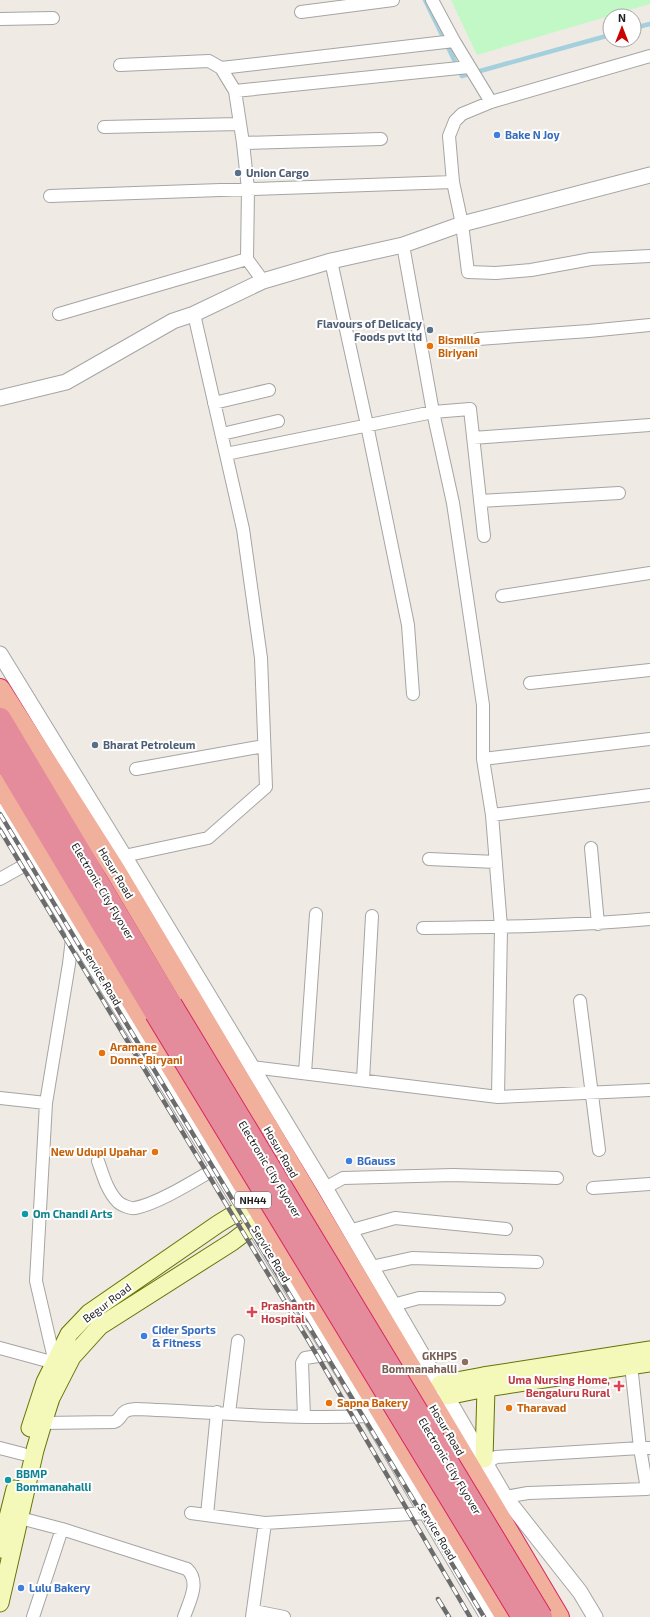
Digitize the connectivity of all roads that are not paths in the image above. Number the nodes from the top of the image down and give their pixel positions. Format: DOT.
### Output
graph roads {
  1 [pos="393,0"];
  2 [pos="432,0"];
  3 [pos="301,12"];
  4 [pos="53,18"];
  5 [pos="0,19"];
  6 [pos="454,41"];
  7 [pos="650,56"];
  8 [pos="120,65"];
  9 [pos="470,67"];
  10 [pos="221,68"];
  11 [pos="235,91"];
  12 [pos="490,102"];
  13 [pos="239,124"];
  14 [pos="104,127"];
  15 [pos="381,139"];
  16 [pos="243,143"];
  17 [pos="650,175"];
  18 [pos="453,182"];
  19 [pos="248,189"];
  20 [pos="50,196"];
  21 [pos="462,224"];
  22 [pos="403,245"];
  23 [pos="650,256"];
  24 [pos="247,259"];
  25 [pos="332,261"];
  26 [pos="263,281"];
  27 [pos="59,314"];
  28 [pos="194,314"];
  29 [pos="650,325"];
  30 [pos="478,339"];
  31 [pos="269,390"];
  32 [pos="0,398"];
  33 [pos="214,403"];
  34 [pos="433,412"];
  35 [pos="278,421"];
  36 [pos="367,425"];
  37 [pos="650,425"];
  38 [pos="222,434"];
  39 [pos="473,438"];
  40 [pos="226,454"];
  41 [pos="619,493"];
  42 [pos="480,501"];
  43 [pos="484,536"];
  44 [pos="650,573"];
  45 [pos="502,596"];
  46 [pos="0,654"];
  47 [pos="650,670"];
  48 [pos="530,683"];
  49 [pos="0,689"];
  50 [pos="412,694"];
  51 [pos="0,719"];
  52 [pos="650,739"];
  53 [pos="264,746"];
  54 [pos="0,752"];
  55 [pos="483,759"];
  56 [pos="136,769"];
  57 [pos="0,784"];
  58 [pos="650,795"];
  59 [pos="0,811"];
  60 [pos="492,815"];
  61 [pos="591,848"];
  62 [pos="124,856"];
  63 [pos="429,859"];
  64 [pos="32,861"];
  65 [pos="496,862"];
  66 [pos="0,879"];
  67 [pos="316,914"];
  68 [pos="372,916"];
  69 [pos="650,919"];
  70 [pos="598,924"];
  71 [pos="423,928"];
  72 [pos="501,928"];
  73 [pos="73,930"];
  74 [pos="580,1001"];
  75 [pos="164,1009"];
  76 [pos="252,1067"];
  77 [pos="305,1073"];
  78 [pos="363,1080"];
  79 [pos="650,1090"];
  80 [pos="591,1092"];
  81 [pos="498,1097"];
  82 [pos="0,1098"];
  83 [pos="46,1103"];
  84 [pos="599,1150"];
  85 [pos="98,1161"];
  86 [pos="218,1167"];
  87 [pos="557,1178"];
  88 [pos="299,1182"];
  89 [pos="650,1184"];
  90 [pos="325,1188"];
  91 [pos="593,1188"];
  92 [pos="254,1214"];
  93 [pos="506,1229"];
  94 [pos="349,1231"];
  95 [pos="537,1262"];
  96 [pos="371,1267"];
  97 [pos="499,1299"];
  98 [pos="393,1305"];
  99 [pos="238,1341"];
  100 [pos="0,1348"];
  101 [pos="650,1350"];
  102 [pos="332,1354"];
  103 [pos="55,1363"];
  104 [pos="650,1363"];
  105 [pos="631,1366"];
  106 [pos="486,1388"];
  107 [pos="444,1390"];
  108 [pos="223,1413"];
  109 [pos="369,1416"];
  110 [pos="304,1417"];
  111 [pos="43,1423"];
  112 [pos="0,1448"];
  113 [pos="645,1448"];
  114 [pos="23,1454"];
  115 [pos="485,1461"];
  116 [pos="648,1489"];
  117 [pos="505,1497"];
  118 [pos="191,1513"];
  119 [pos="427,1513"];
  120 [pos="207,1515"];
  121 [pos="20,1518"];
  122 [pos="265,1523"];
  123 [pos="62,1529"];
  124 [pos="0,1549"];
  125 [pos="0,1603"];
  126 [pos="253,1614"];
  127 [pos="33,1617"];
  128 [pos="184,1617"];
  129 [pos="284,1617"];
  130 [pos="488,1617"];
  131 [pos="506,1617"];
  132 [pos="523,1617"];
  133 [pos="541,1617"];
  134 [pos="559,1617"];
  135 [pos="595,1617"];
  1 -- 3 [label="street"];
  2 -- 6 [label="street"];
  4 -- 5 [label="street"];
  6 -- 9 [label="street"];
  6 -- 10 [label="street"];
  7 -- 12 [label="street"];
  8 -- 10 [label="street"];
  9 -- 11 [label="street"];
  9 -- 12 [label="street"];
  10 -- 11 [label="street"];
  11 -- 13 [label="street"];
  12 -- 18 [label="street"];
  13 -- 14 [label="street"];
  13 -- 16 [label="street"];
  15 -- 16 [label="street"];
  16 -- 19 [label="street"];
  17 -- 21 [label="street"];
  18 -- 19 [label="street"];
  18 -- 21 [label="street"];
  19 -- 20 [label="street"];
  19 -- 24 [label="street"];
  21 -- 22 [label="street"];
  21 -- 23 [label="street"];
  22 -- 25 [label="street"];
  22 -- 34 [label="street"];
  24 -- 26 [label="street"];
  24 -- 27 [label="street"];
  25 -- 26 [label="street"];
  25 -- 36 [label="street"];
  26 -- 28 [label="street"];
  28 -- 32 [label="street"];
  28 -- 33 [label="street"];
  29 -- 30 [label="street"];
  31 -- 33 [label="street"];
  33 -- 38 [label="street"];
  34 -- 36 [label="street"];
  34 -- 39 [label="street"];
  34 -- 55 [label="street"];
  35 -- 38 [label="street"];
  36 -- 40 [label="street"];
  36 -- 50 [label="street"];
  37 -- 39 [label="street"];
  38 -- 40 [label="street"];
  39 -- 42 [label="street"];
  40 -- 53 [label="street"];
  41 -- 42 [label="street"];
  42 -- 43 [label="street"];
  44 -- 45 [label="street"];
  46 -- 62 [label="street"];
  47 -- 48 [label="street"];
  49 -- 88 [label="highway, Hosur Road"];
  51 -- 75 [label="highway, Electronic City Flyover"];
  52 -- 55 [label="street"];
  53 -- 56 [label="street"];
  53 -- 62 [label="street"];
  54 -- 75 [label="highway, Electronic City Flyover"];
  55 -- 60 [label="street"];
  57 -- 92 [label="highway, NH44"];
  58 -- 60 [label="street"];
  59 -- 64 [label="street, Service Road"];
  60 -- 65 [label="street"];
  61 -- 70 [label="street"];
  62 -- 76 [label="street"];
  63 -- 65 [label="street"];
  64 -- 66 [label="street"];
  64 -- 73 [label="street, Service Road"];
  65 -- 72 [label="street"];
  67 -- 77 [label="street"];
  68 -- 78 [label="street"];
  69 -- 70 [label="street"];
  70 -- 72 [label="street"];
  71 -- 72 [label="street"];
  72 -- 81 [label="street"];
  73 -- 83 [label="street"];
  73 -- 86 [label="street, Service Road"];
  74 -- 80 [label="street"];
  75 -- 132 [label="highway, Electronic City Flyover, bridge"];
  75 -- 133 [label="highway, Electronic City Flyover, bridge"];
  76 -- 77 [label="street"];
  76 -- 90 [label="street"];
  77 -- 78 [label="street"];
  78 -- 81 [label="street"];
  79 -- 80 [label="street"];
  80 -- 81 [label="street"];
  80 -- 84 [label="street"];
  82 -- 83 [label="street"];
  83 -- 103 [label="street"];
  85 -- 86 [label="street"];
  86 -- 92 [label="street, Service Road"];
  87 -- 90 [label="street"];
  88 -- 92 [label="main road"];
  88 -- 134 [label="highway, Hosur Road"];
  89 -- 91 [label="street"];
  90 -- 94 [label="street"];
  92 -- 102 [label="street, Service Road"];
  92 -- 103 [label="main road, Begur Road"];
  92 -- 111 [label="main road, Begur Road"];
  92 -- 131 [label="highway, NH44"];
  93 -- 94 [label="street"];
  94 -- 96 [label="street"];
  95 -- 96 [label="street"];
  96 -- 98 [label="street"];
  97 -- 98 [label="street"];
  98 -- 107 [label="street"];
  99 -- 108 [label="street"];
  100 -- 103 [label="street"];
  101 -- 107 [label="main road"];
  102 -- 109 [label="street, Service Road"];
  102 -- 110 [label="street"];
  103 -- 114 [label="main road, Begur Road"];
  104 -- 105 [label="main road"];
  105 -- 106 [label="main road"];
  105 -- 113 [label="street"];
  106 -- 107 [label="main road"];
  106 -- 115 [label="main road"];
  107 -- 115 [label="street"];
  108 -- 110 [label="street"];
  108 -- 111 [label="street"];
  108 -- 120 [label="street"];
  109 -- 110 [label="street"];
  109 -- 119 [label="street, Service Road"];
  111 -- 121 [label="main road, Begur Road"];
  112 -- 114 [label="street"];
  113 -- 115 [label="street"];
  113 -- 116 [label="street"];
  114 -- 124 [label="main road, Begur Road"];
  115 -- 117 [label="street"];
  116 -- 117 [label="street"];
  117 -- 135 [label="street"];
  118 -- 120 [label="street"];
  119 -- 122 [label="street"];
  119 -- 130 [label="street, Service Road"];
  120 -- 122 [label="street"];
  121 -- 123 [label="street"];
  121 -- 125 [label="main road, Begur Road"];
  122 -- 126 [label="street"];
  123 -- 127 [label="street"];
  123 -- 128 [label="street"];
  126 -- 129 [label="street"];
}
